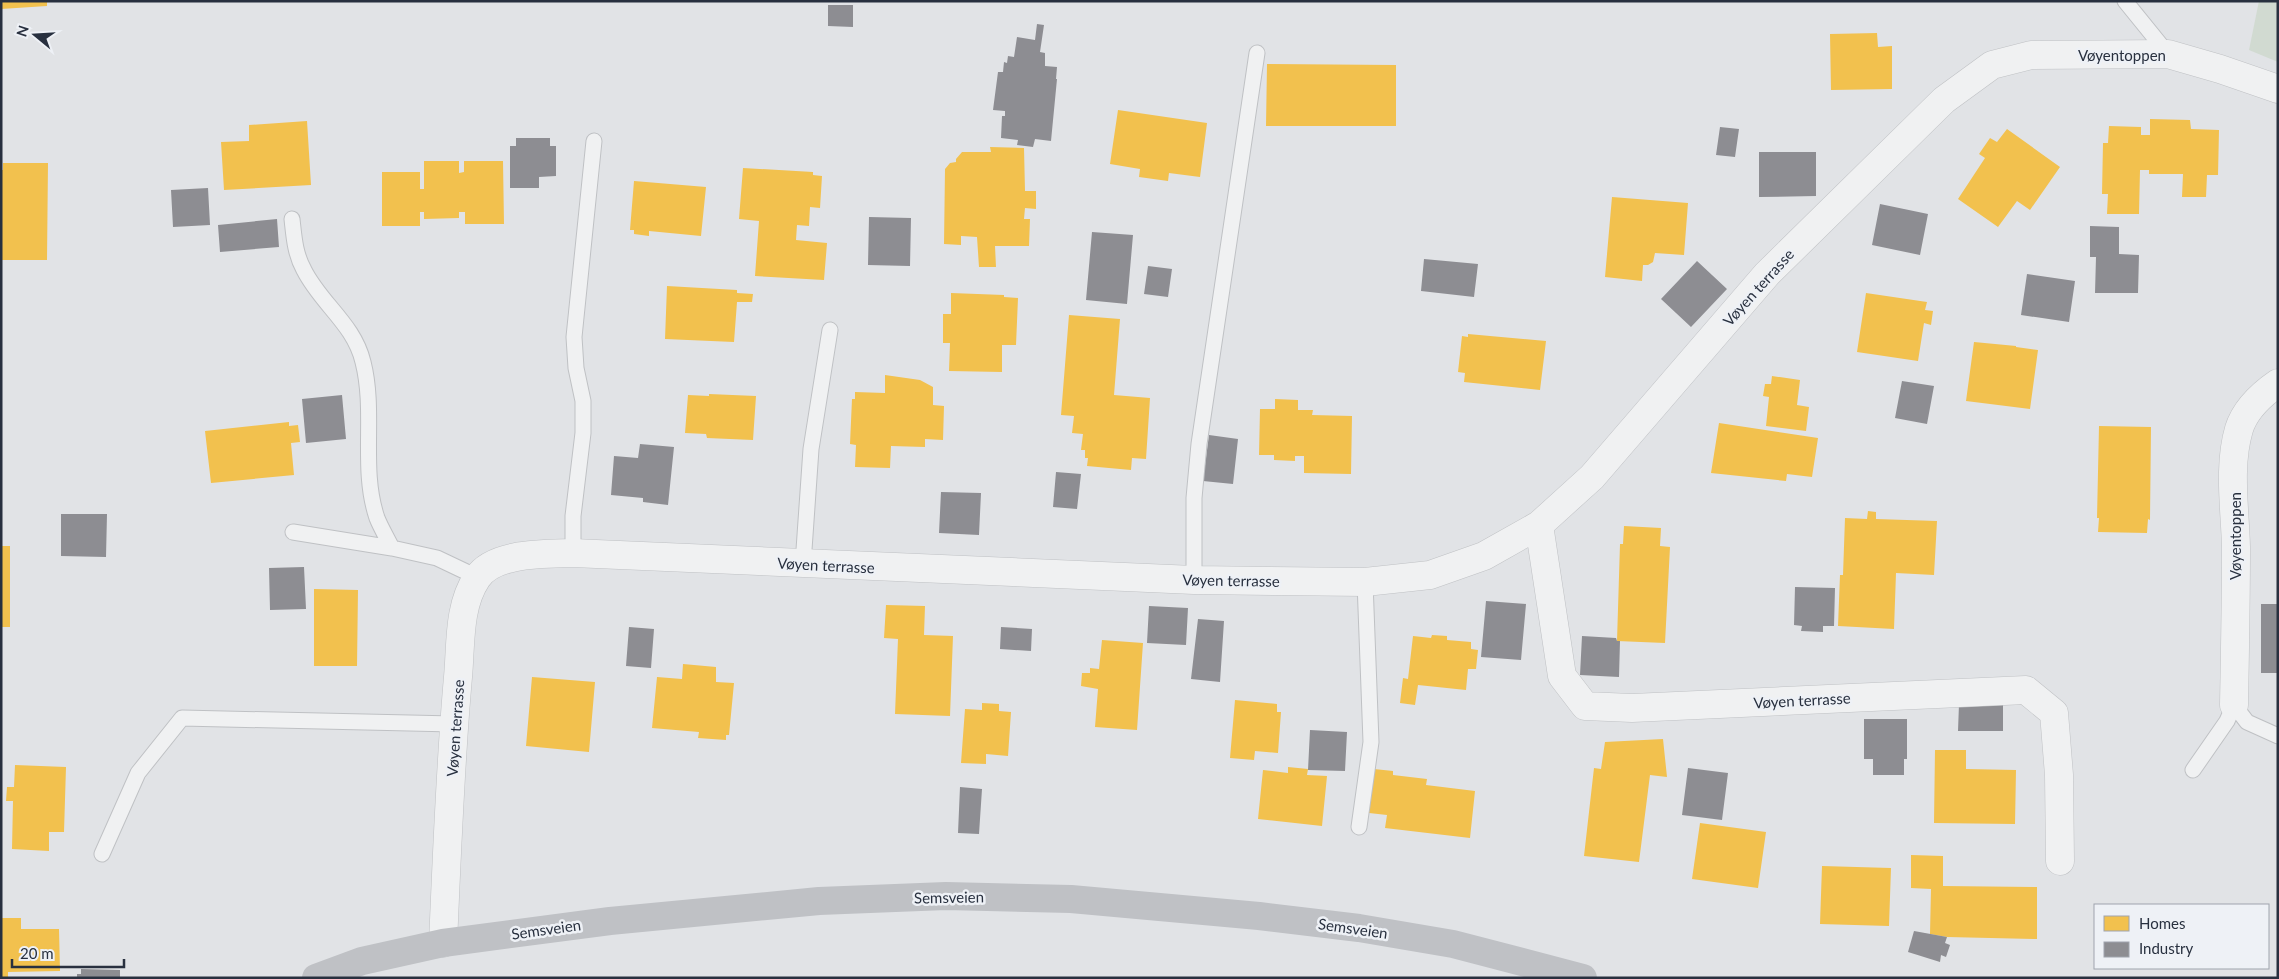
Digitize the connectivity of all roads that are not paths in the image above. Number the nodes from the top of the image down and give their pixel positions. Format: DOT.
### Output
graph roads {
  1 [pos="2125,1"];
  2 [pos="1257,53"];
  3 [pos="2168,54"];
  4 [pos="1992,66"];
  5 [pos="2278,89"];
  6 [pos="594,141"];
  7 [pos="292,219"];
  8 [pos="830,330"];
  9 [pos="2278,382"];
  10 [pos="1539,525"];
  11 [pos="293,532"];
  12 [pos="392,548"];
  13 [pos="573,553"];
  14 [pos="803,564"];
  15 [pos="477,577"];
  16 [pos="1194,580"];
  17 [pos="1365,582"];
  18 [pos="2234,704"];
  19 [pos="454,724"];
  20 [pos="2278,736"];
  21 [pos="2193,770"];
  22 [pos="1359,827"];
  23 [pos="102,854"];
  24 [pos="2060,861"];
  25 [pos="443,943"];
  26 [pos="316,978"];
  27 [pos="1583,978"];
  1 -- 3 [label="lane"];
  2 -- 16 [label="lane"];
  3 -- 4 [label="street, Vøyentoppen"];
  3 -- 5 [label="street, Vøyentoppen"];
  4 -- 10 [label="street, Vøyen terrasse"];
  6 -- 13 [label="lane"];
  7 -- 12 [label="lane"];
  8 -- 14 [label="lane"];
  9 -- 18 [label="street, Vøyentoppen"];
  10 -- 17 [label="street, Vøyen terrasse"];
  10 -- 24 [label="street, Vøyen terrasse"];
  11 -- 12 [label="lane"];
  12 -- 15 [label="lane"];
  13 -- 14 [label="street, Vøyen terrasse"];
  13 -- 15 [label="street, Vøyen terrasse"];
  14 -- 16 [label="street, Vøyen terrasse"];
  15 -- 19 [label="street, Vøyen terrasse"];
  16 -- 17 [label="street, Vøyen terrasse"];
  17 -- 22 [label="lane"];
  18 -- 20 [label="lane"];
  18 -- 21 [label="lane"];
  19 -- 23 [label="lane"];
  19 -- 25 [label="street, Vøyen terrasse"];
  25 -- 26 [label="main road, Semsveien"];
  25 -- 27 [label="main road, Semsveien"];
}
